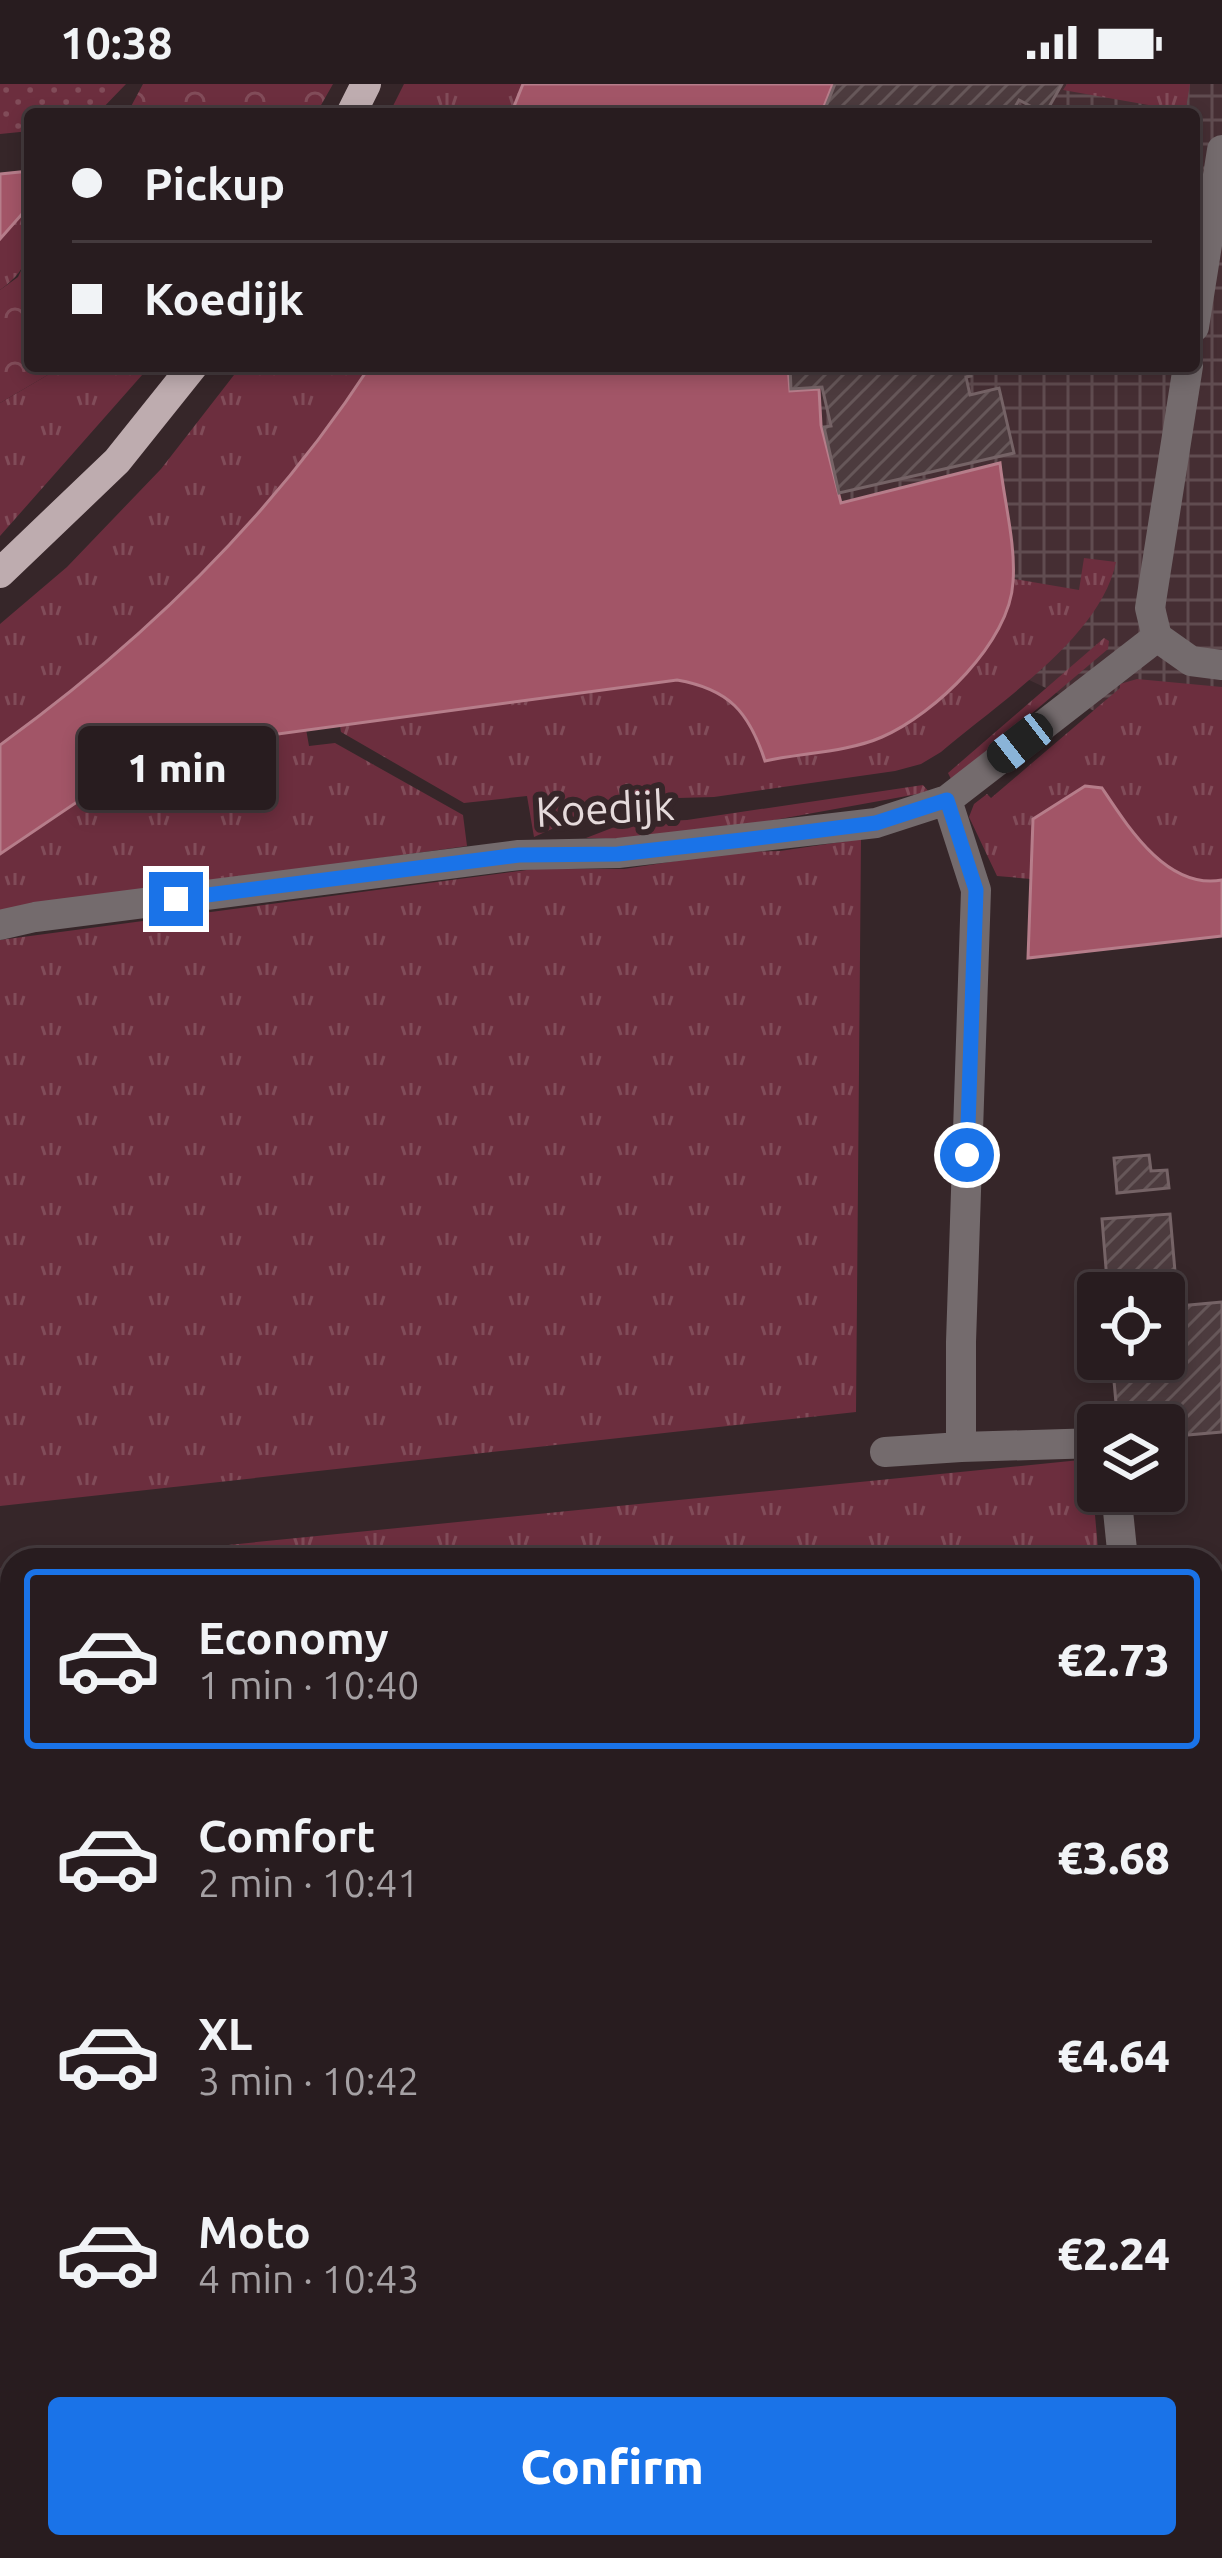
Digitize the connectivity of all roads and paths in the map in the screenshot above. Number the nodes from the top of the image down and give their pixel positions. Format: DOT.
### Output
graph roads {
  1 [pos="1222,150"];
  2 [pos="1200,268"];
  3 [pos="189,372"];
  4 [pos="1187,372"];
  5 [pos="0,574"];
  6 [pos="1157,637"];
  7 [pos="1222,664"];
  8 [pos="947,800"];
  9 [pos="0,925"];
  10 [pos="1077,1444"];
  11 [pos="961,1447"];
  12 [pos="885,1452"];
  13 [pos="1118,1512"];
  14 [pos="1122,1548"];
  1 -- 2 [label="street"];
  3 -- 5 [label="main road"];
  4 -- 6 [label="street"];
  6 -- 7 [label="street"];
  6 -- 8 [label="street, Koedijk"];
  8 -- 9 [label="street, Koedijk"];
  8 -- 11 [label="street"];
  10 -- 11 [label="street"];
  11 -- 12 [label="street"];
  13 -- 14 [label="street"];
}
